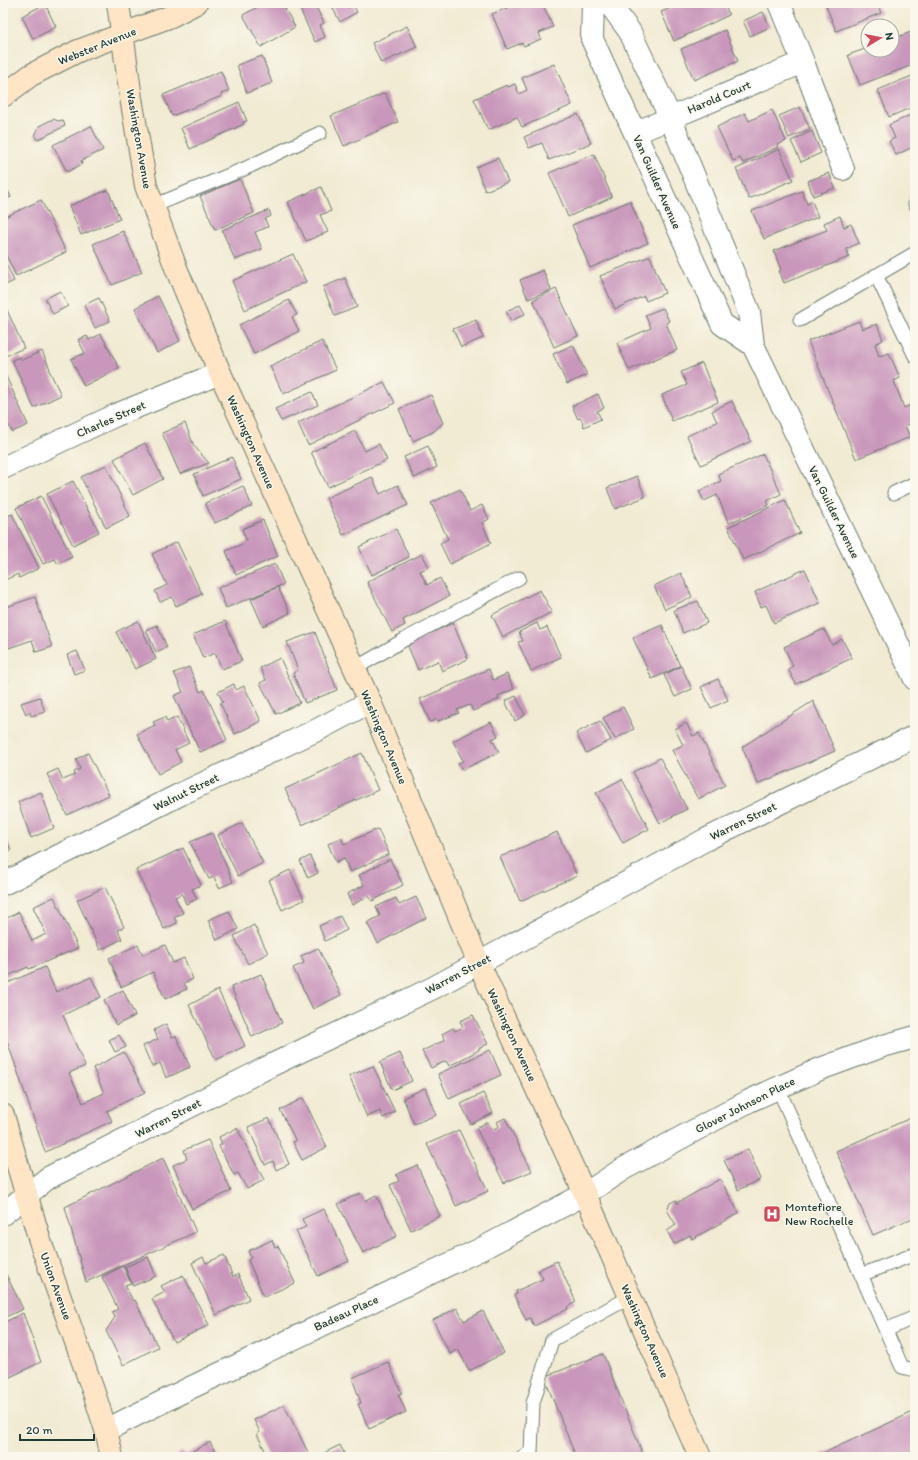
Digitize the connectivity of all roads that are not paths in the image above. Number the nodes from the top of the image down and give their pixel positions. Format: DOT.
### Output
graph roads {
  1 [pos="118,3"];
  2 [pos="196,3"];
  3 [pos="593,3"];
  4 [pos="609,3"];
  5 [pos="779,3"];
  6 [pos="123,35"];
  7 [pos="803,62"];
  8 [pos="3,96"];
  9 [pos="670,117"];
  10 [pos="320,133"];
  11 [pos="635,133"];
  12 [pos="843,169"];
  13 [pos="153,206"];
  14 [pos="915,253"];
  15 [pos="876,275"];
  16 [pos="800,320"];
  17 [pos="753,345"];
  18 [pos="915,356"];
  19 [pos="220,373"];
  20 [pos="3,468"];
  21 [pos="915,483"];
  22 [pos="894,494"];
  23 [pos="519,578"];
  24 [pos="354,669"];
  25 [pos="913,671"];
  26 [pos="370,702"];
  27 [pos="915,736"];
  28 [pos="3,884"];
  29 [pos="479,964"];
  30 [pos="915,1037"];
  31 [pos="778,1088"];
  32 [pos="3,1115"];
  33 [pos="586,1194"];
  34 [pos="27,1195"];
  35 [pos="3,1214"];
  36 [pos="915,1254"];
  37 [pos="861,1275"];
  38 [pos="630,1298"];
  39 [pos="915,1317"];
  40 [pos="886,1330"];
  41 [pos="915,1370"];
  42 [pos="106,1430"];
  43 [pos="112,1457"];
  44 [pos="523,1457"];
  45 [pos="700,1457"];
  1 -- 6 [label="street, Washington Avenue"];
  2 -- 6 [label="street, Webster Avenue"];
  3 -- 11 [label="street, Van Guilder Avenue"];
  4 -- 9 [label="street, Van Guilder Avenue"];
  5 -- 7 [label="street"];
  6 -- 8 [label="street, Webster Avenue"];
  6 -- 13 [label="street, Washington Avenue"];
  7 -- 9 [label="street, Harold Court"];
  7 -- 12 [label="street"];
  9 -- 11 [label="street, Harold Court"];
  9 -- 17 [label="street, Van Guilder Avenue"];
  10 -- 13 [label="lane"];
  11 -- 17 [label="street, Van Guilder Avenue"];
  13 -- 19 [label="street, Washington Avenue"];
  14 -- 15 [label="lane"];
  15 -- 16 [label="lane"];
  15 -- 18 [label="lane"];
  17 -- 25 [label="street, Van Guilder Avenue"];
  19 -- 20 [label="street, Charles Street"];
  19 -- 24 [label="street, Washington Avenue"];
  21 -- 22 [label="lane"];
  23 -- 24 [label="lane"];
  24 -- 26 [label="street, Washington Avenue"];
  26 -- 28 [label="street, Walnut Street"];
  26 -- 29 [label="street, Washington Avenue"];
  27 -- 29 [label="street, Warren Street"];
  29 -- 33 [label="street, Washington Avenue"];
  29 -- 34 [label="street, Warren Street"];
  30 -- 31 [label="street, Glover Johnson Place"];
  31 -- 33 [label="street, Glover Johnson Place"];
  31 -- 37 [label="lane"];
  32 -- 34 [label="street, Union Avenue"];
  33 -- 38 [label="street, Washington Avenue"];
  33 -- 42 [label="street, Badeau Place"];
  34 -- 35 [label="street, Warren Street"];
  34 -- 42 [label="street, Union Avenue"];
  36 -- 37 [label="lane"];
  37 -- 40 [label="lane"];
  38 -- 44 [label="lane"];
  38 -- 45 [label="street, Washington Avenue"];
  39 -- 40 [label="lane"];
  40 -- 41 [label="lane"];
  42 -- 43 [label="street, Union Avenue"];
}
